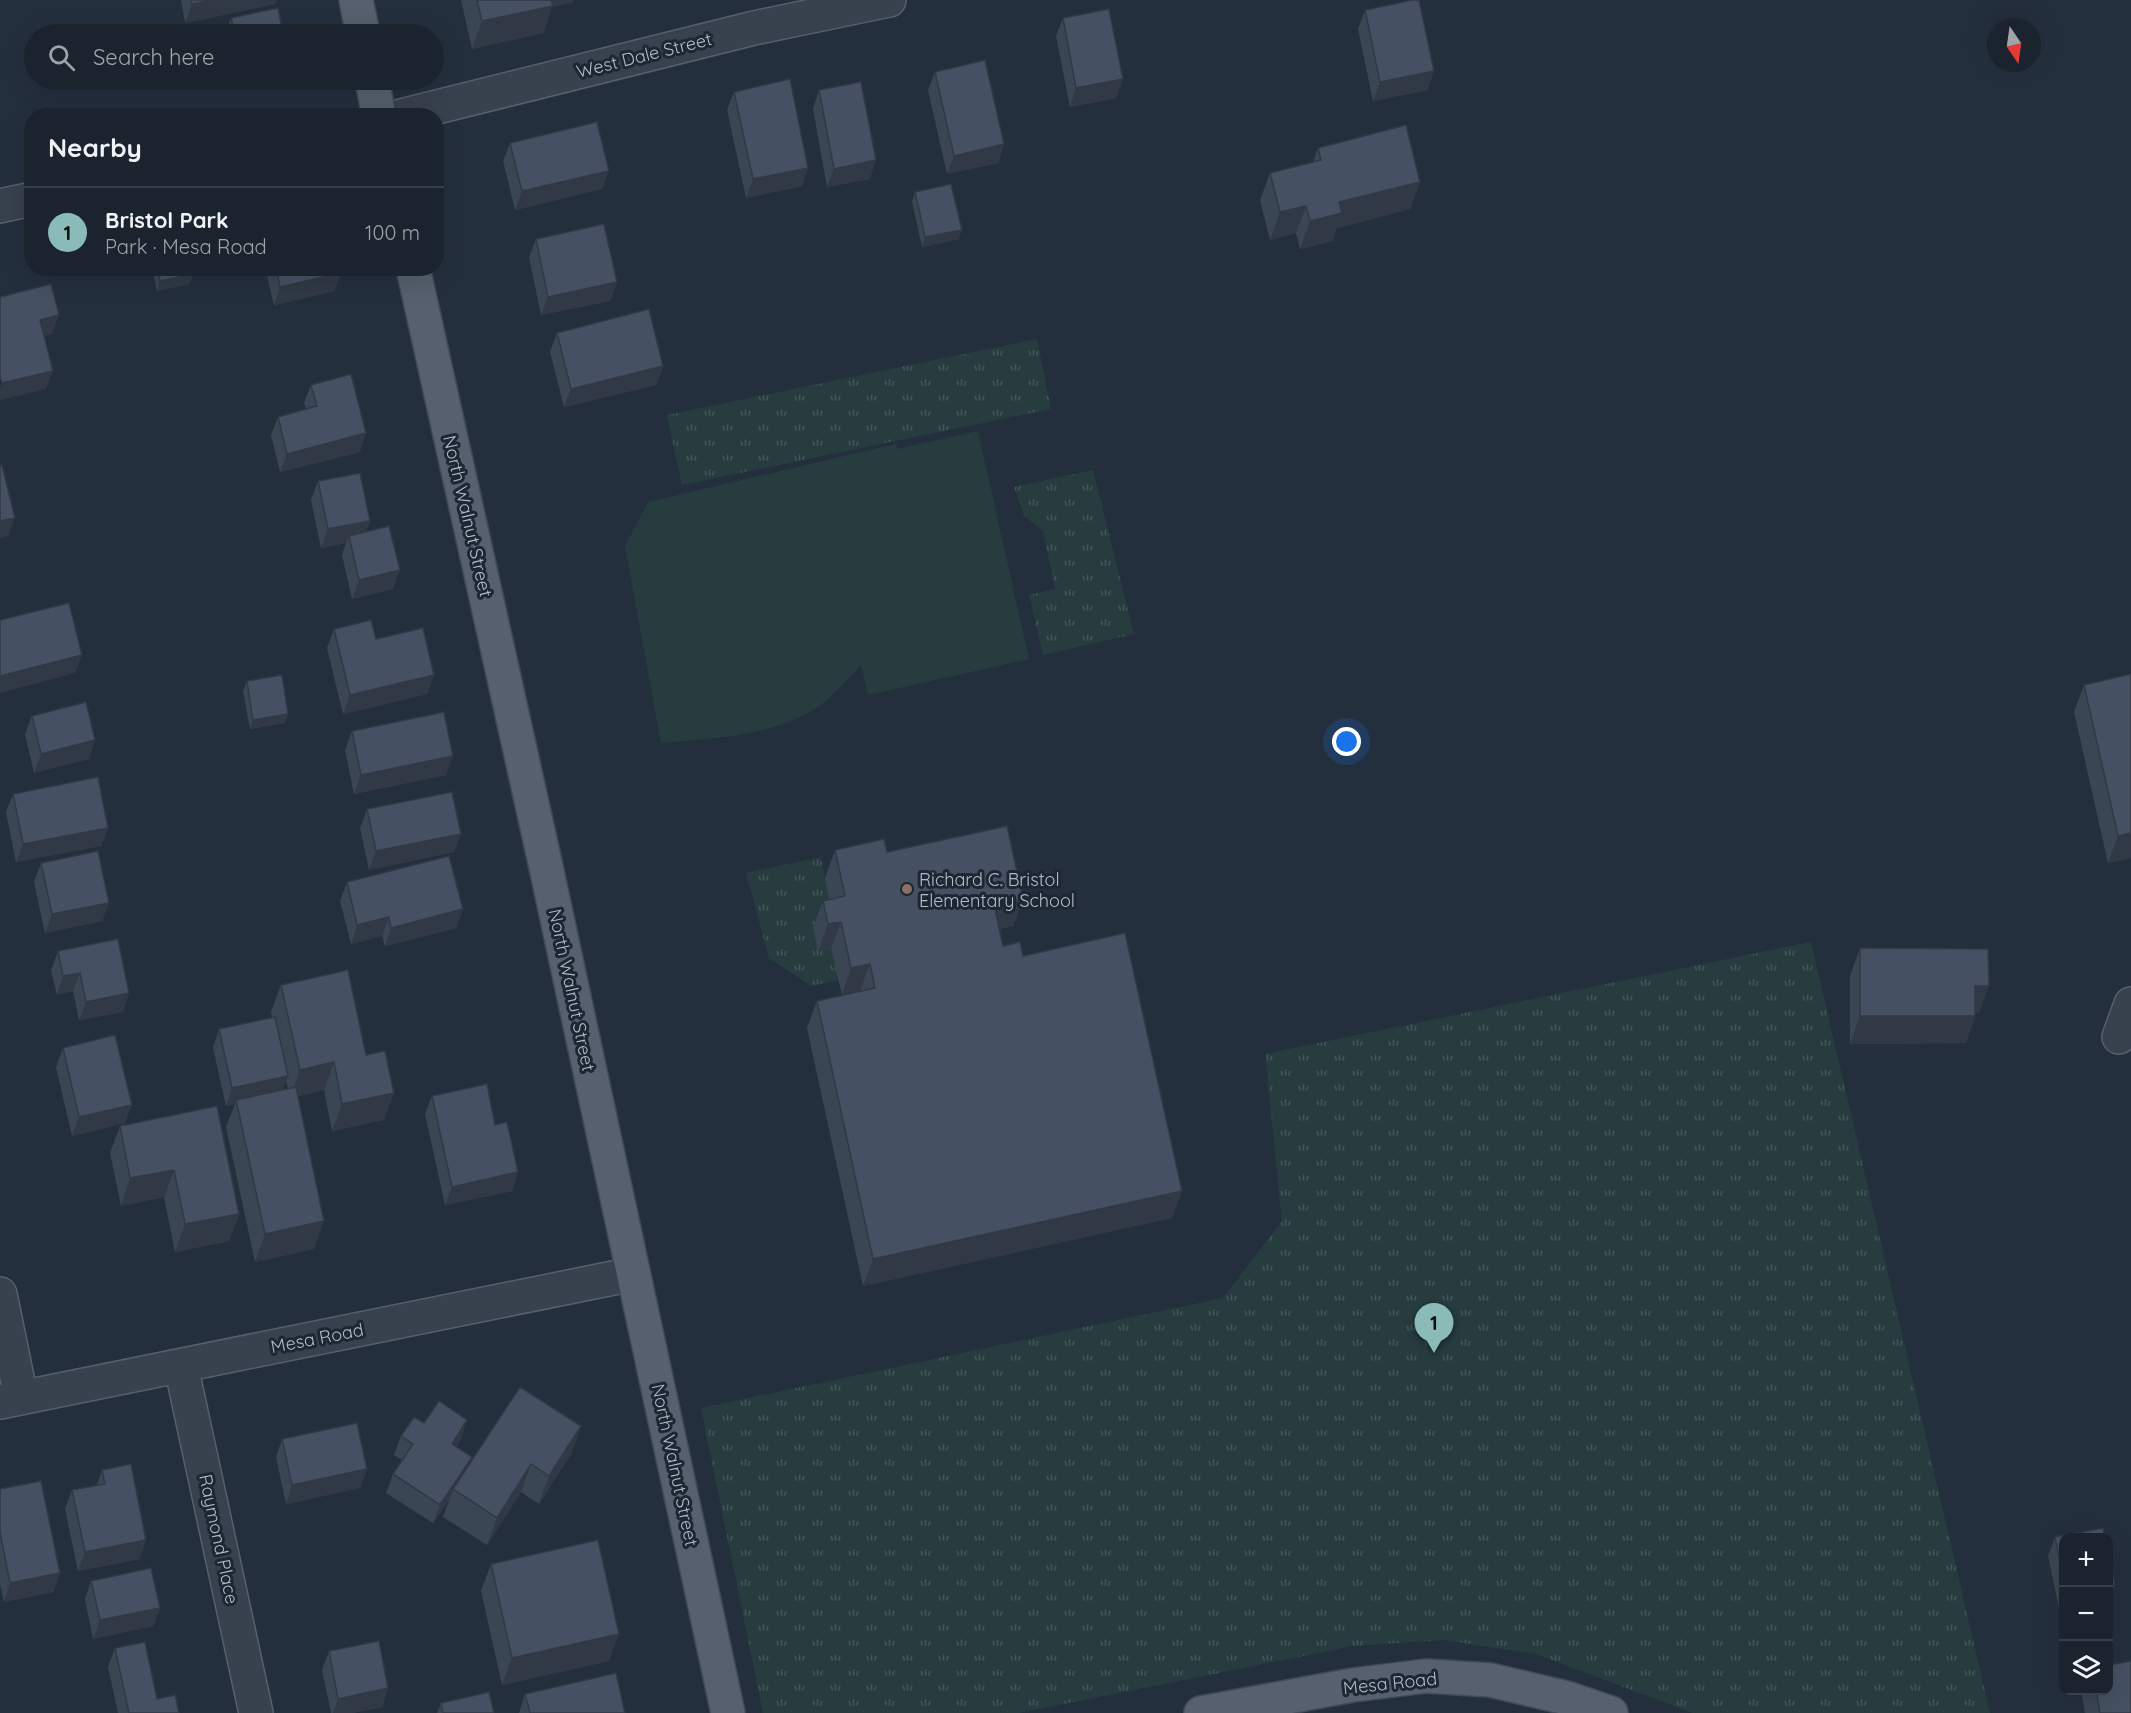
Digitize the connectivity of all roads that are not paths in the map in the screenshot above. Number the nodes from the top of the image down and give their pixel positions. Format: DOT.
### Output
graph roads {
  1 [pos="356,0"];
  2 [pos="889,0"];
  3 [pos="361,24"];
  4 [pos="374,90"];
  5 [pos="377,108"];
  6 [pos="433,108"];
  7 [pos="24,201"];
  8 [pos="0,206"];
  9 [pos="415,276"];
  10 [pos="2131,1004"];
  11 [pos="2119,1036"];
  12 [pos="633,1274"];
  13 [pos="0,1294"];
  14 [pos="182,1366"];
  15 [pos="11,1399"];
  16 [pos="256,1713"];
  17 [pos="728,1713"];
  18 [pos="1201,1713"];
  19 [pos="1611,1713"];
  1 -- 3 [label="main road"];
  2 -- 6 [label="street, West Dale Street"];
  4 -- 5 [label="main road"];
  7 -- 8 [label="street"];
  9 -- 12 [label="main road, North Walnut Street"];
  10 -- 11 [label="street"];
  12 -- 14 [label="street, Mesa Road"];
  12 -- 17 [label="main road, North Walnut Street"];
  13 -- 15 [label="street"];
  14 -- 15 [label="street, Mesa Road"];
  14 -- 16 [label="street, Raymond Place"];
  18 -- 19 [label="main road, Mesa Road"];
}
